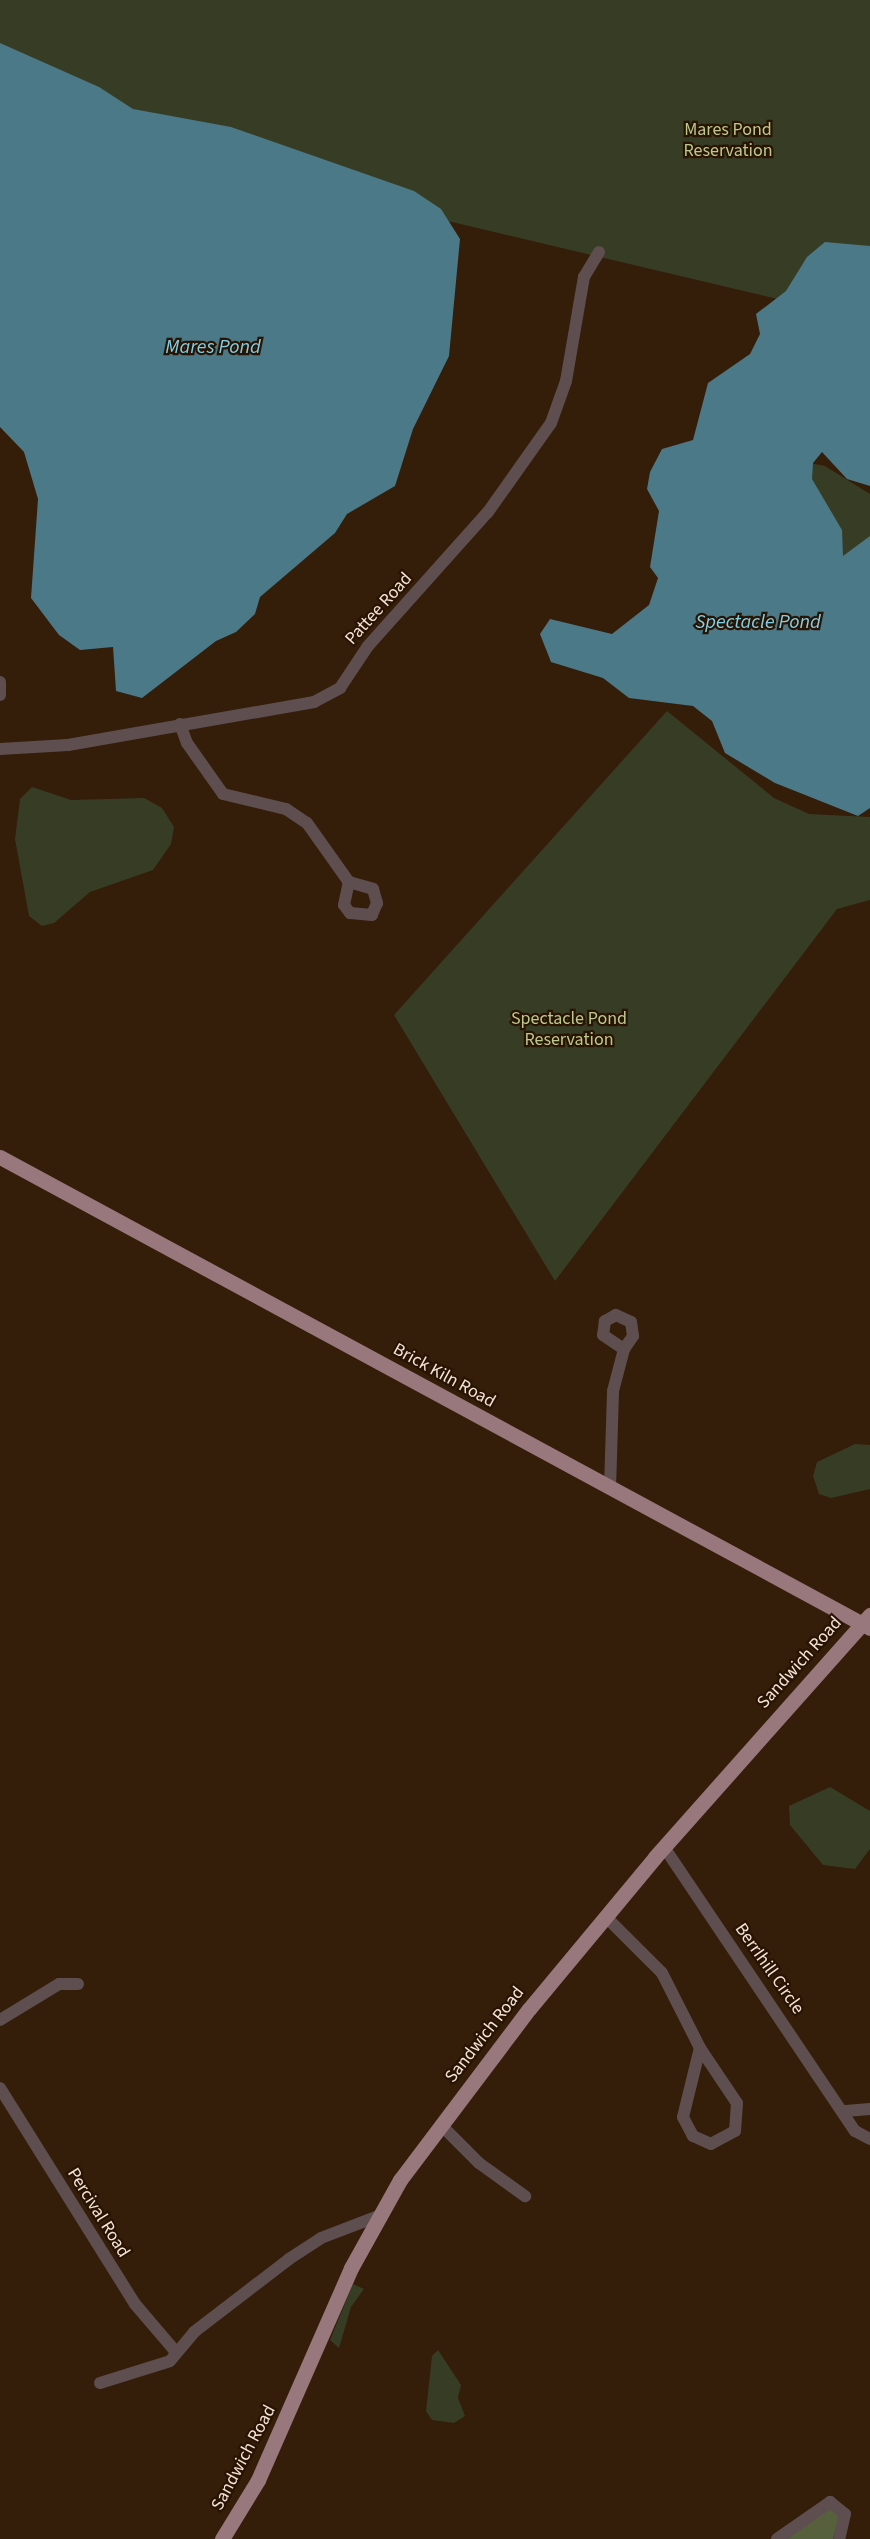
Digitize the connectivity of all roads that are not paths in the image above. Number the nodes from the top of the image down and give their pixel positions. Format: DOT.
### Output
graph roads {
  1 [pos="599,252"];
  2 [pos="0,682"];
  3 [pos="0,695"];
  4 [pos="180,724"];
  5 [pos="0,749"];
  6 [pos="349,882"];
  7 [pos="0,1157"];
  8 [pos="624,1349"];
  9 [pos="610,1488"];
  10 [pos="867,1622"];
  11 [pos="664,1847"];
  12 [pos="606,1917"];
  13 [pos="78,1984"];
  14 [pos="0,2020"];
  15 [pos="700,2048"];
  16 [pos="0,2088"];
  17 [pos="870,2109"];
  18 [pos="846,2110"];
  19 [pos="441,2125"];
  20 [pos="870,2139"];
  21 [pos="525,2196"];
  22 [pos="376,2217"];
  23 [pos="175,2351"];
  24 [pos="100,2383"];
  25 [pos="222,2539"];
  26 [pos="777,2539"];
  27 [pos="839,2539"];
  1 -- 4 [label="street, Pattee Road"];
  2 -- 3 [label="street"];
  4 -- 5 [label="street, Pattee Road"];
  4 -- 6 [label="street"];
  7 -- 9 [label="main road, Brick Kiln Road"];
  8 -- 9 [label="street"];
  9 -- 10 [label="main road, Brick Kiln Road"];
  10 -- 11 [label="main road, Sandwich Road"];
  11 -- 12 [label="main road, Sandwich Road"];
  11 -- 18 [label="street, BerrIhill Circle"];
  12 -- 15 [label="street"];
  12 -- 19 [label="main road, Sandwich Road"];
  13 -- 14 [label="street"];
  15 -- 15 [label="street"];
  16 -- 23 [label="street, Percival Road"];
  17 -- 18 [label="street"];
  18 -- 20 [label="street, BerrIhill Circle"];
  19 -- 21 [label="street"];
  19 -- 22 [label="main road, Sandwich Road"];
  22 -- 23 [label="street"];
  22 -- 25 [label="main road, Sandwich Road"];
  23 -- 24 [label="street"];
  26 -- 27 [label="street"];
}
